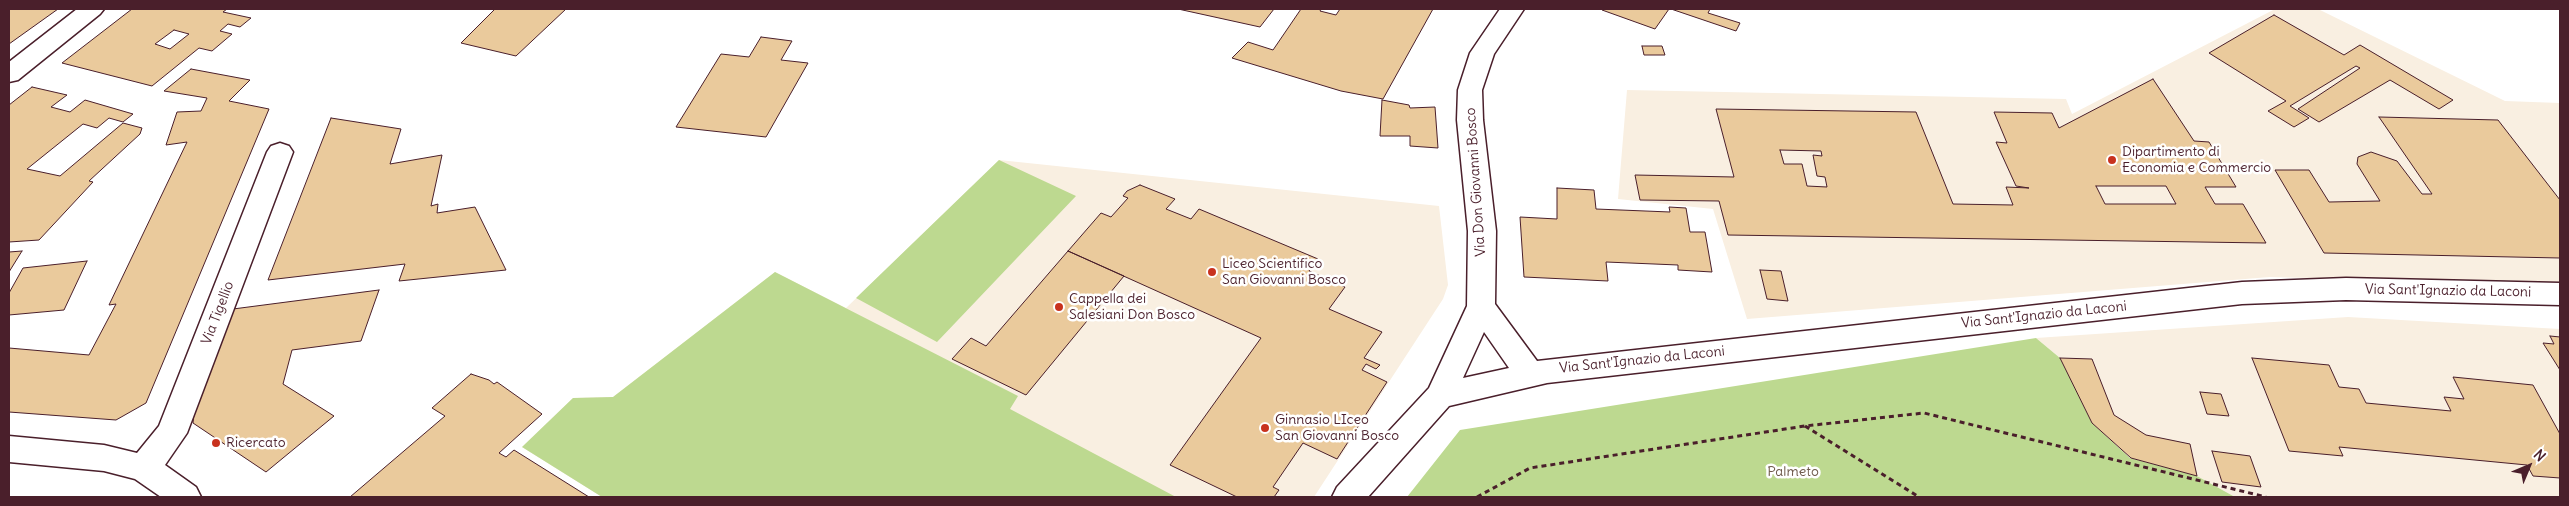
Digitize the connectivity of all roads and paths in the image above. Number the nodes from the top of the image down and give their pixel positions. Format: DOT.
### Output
graph roads {
  1 [pos="92,9"];
  2 [pos="1512,9"];
  3 [pos="9,74"];
  4 [pos="280,152"];
  5 [pos="2560,294"];
  6 [pos="1481,306"];
  7 [pos="1530,374"];
  8 [pos="1440,396"];
  9 [pos="1805,426"];
  10 [pos="9,449"];
  11 [pos="144,468"];
  12 [pos="185,497"];
  13 [pos="1348,497"];
  14 [pos="1477,497"];
  15 [pos="1920,497"];
  16 [pos="2266,497"];
  1 -- 3 [label="street"];
  2 -- 6 [label="street, Via Don Giovanni Bosco"];
  4 -- 11 [label="street, Via Tigellio"];
  5 -- 7 [label="street, Via Sant'Ignazio da Laconi"];
  6 -- 7 [label="street"];
  6 -- 8 [label="street"];
  7 -- 8 [label="street, Via Sant'Ignazio da Laconi"];
  8 -- 13 [label="street"];
  9 -- 14 [label="path"];
  9 -- 15 [label="path"];
  9 -- 16 [label="path"];
  10 -- 11 [label="street"];
  11 -- 12 [label="street"];
}
